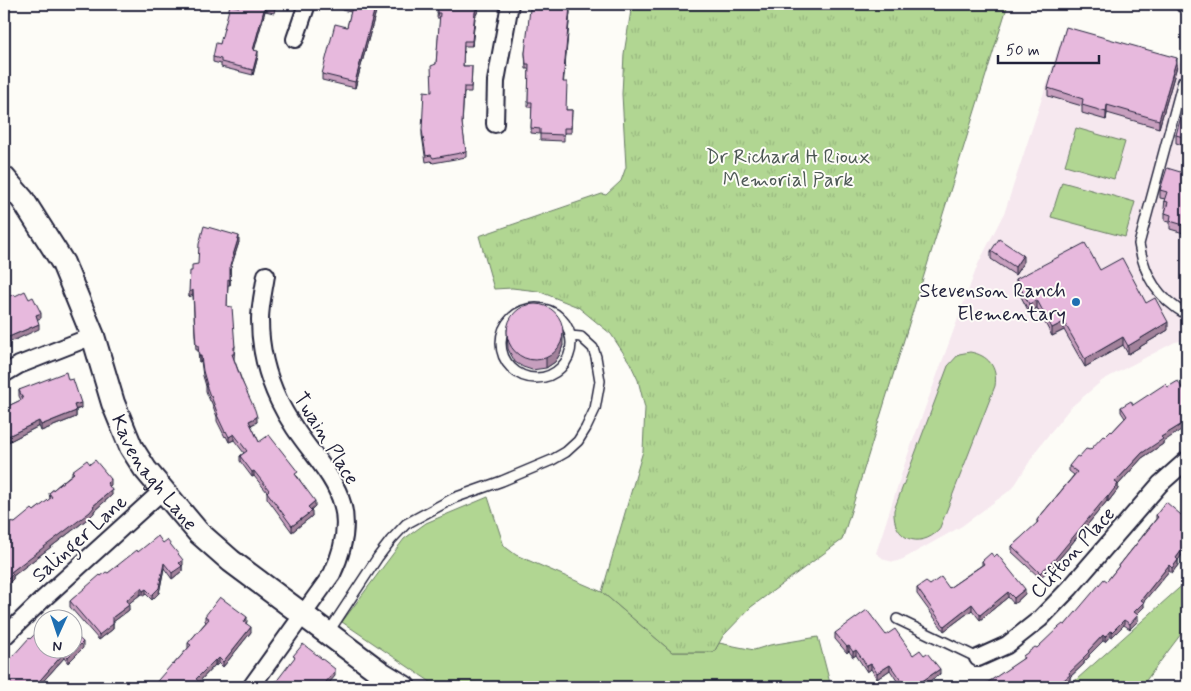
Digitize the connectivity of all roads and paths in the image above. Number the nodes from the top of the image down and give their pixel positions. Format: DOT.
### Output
graph roads {
  1 [pos="307,4"];
  2 [pos="510,4"];
  3 [pos="295,39"];
  4 [pos="1183,81"];
  5 [pos="495,124"];
  6 [pos="4,178"];
  7 [pos="266,275"];
  8 [pos="1187,315"];
  9 [pos="93,336"];
  10 [pos="570,336"];
  11 [pos="4,374"];
  12 [pos="1187,460"];
  13 [pos="162,491"];
  14 [pos="302,613"];
  15 [pos="897,619"];
  16 [pos="328,633"];
  17 [pos="4,637"];
  18 [pos="978,658"];
  19 [pos="251,687"];
  20 [pos="404,687"];
  1 -- 3 [label="street"];
  2 -- 5 [label="street"];
  4 -- 8 [label="lane"];
  6 -- 9 [label="main road, Kavenagh Lane"];
  7 -- 14 [label="street, Twain Place"];
  9 -- 11 [label="street"];
  9 -- 13 [label="main road, Kavenagh Lane"];
  10 -- 10 [label="lane"];
  10 -- 16 [label="lane"];
  12 -- 18 [label="street, Clifton Place"];
  13 -- 14 [label="main road, Kavenagh Lane"];
  13 -- 17 [label="street, Salinger Lane"];
  14 -- 16 [label="main road, Kavenagh Lane"];
  14 -- 19 [label="street, Twain Place"];
  15 -- 18 [label="lane"];
  16 -- 20 [label="main road, Kavenagh Lane"];
}
